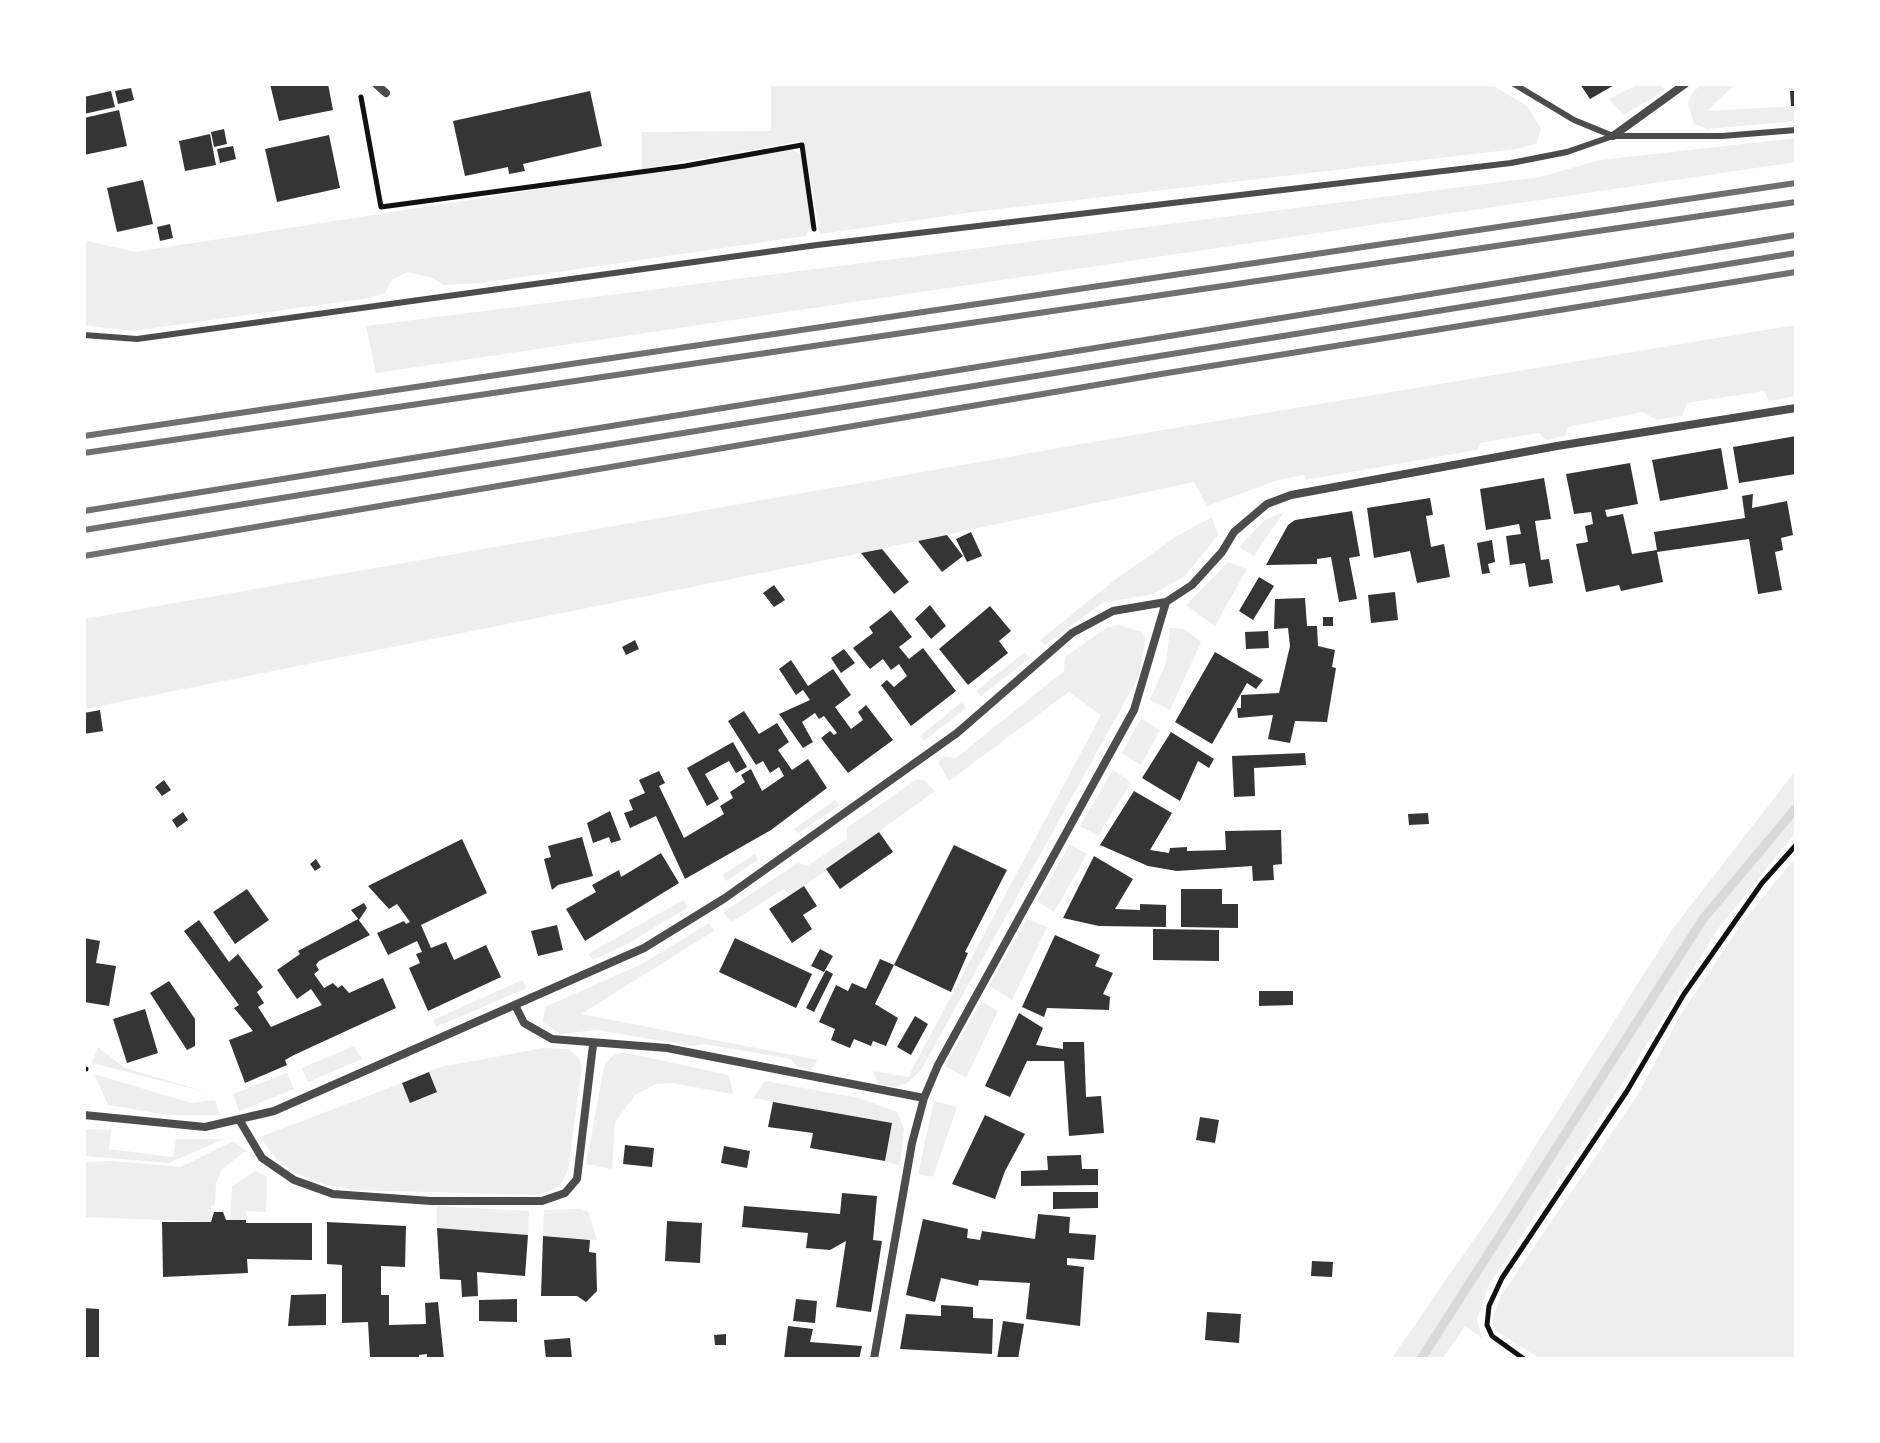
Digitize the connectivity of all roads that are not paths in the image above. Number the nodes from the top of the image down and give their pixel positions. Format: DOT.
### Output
graph roads {
  1 [pos="376,84"];
  2 [pos="1514,84"];
  3 [pos="1685,84"];
  4 [pos="386,93"];
  5 [pos="1796,130"];
  6 [pos="1613,136"];
  7 [pos="84,335"];
  8 [pos="1796,408"];
  9 [pos="1166,602"];
  10 [pos="515,1005"];
  11 [pos="593,1045"];
  12 [pos="924,1098"];
  13 [pos="84,1115"];
  14 [pos="240,1121"];
  15 [pos="874,1359"];
  1 -- 4 [label="street"];
  2 -- 6 [label="lane"];
  3 -- 6 [label="street"];
  5 -- 6 [label="lane"];
  6 -- 7 [label="lane"];
  8 -- 9 [label="street"];
  9 -- 10 [label="street"];
  9 -- 12 [label="street"];
  10 -- 11 [label="street"];
  10 -- 14 [label="street"];
  11 -- 12 [label="street"];
  11 -- 14 [label="street"];
  12 -- 15 [label="street"];
  13 -- 14 [label="street"];
}
